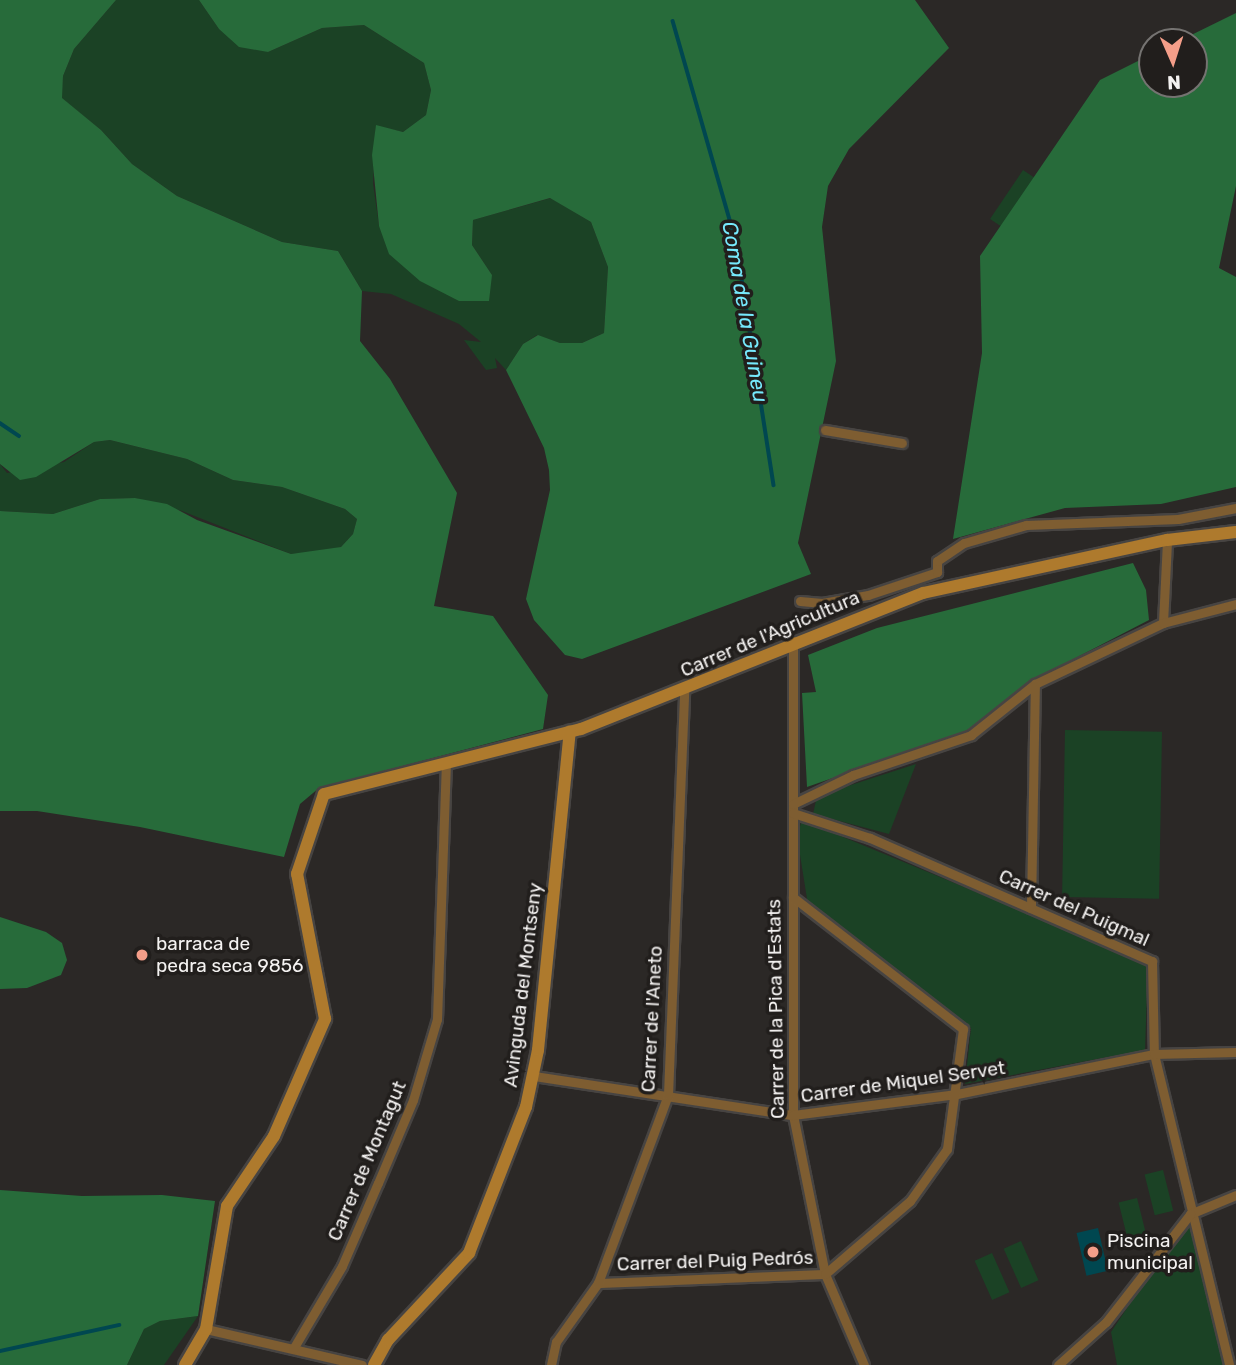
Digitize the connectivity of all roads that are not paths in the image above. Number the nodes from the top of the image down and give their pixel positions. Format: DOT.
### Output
graph roads {
  1 [pos="825,430"];
  2 [pos="902,443"];
  3 [pos="1236,508"];
  4 [pos="1236,532"];
  5 [pos="1167,540"];
  6 [pos="800,601"];
  7 [pos="1236,604"];
  8 [pos="1163,623"];
  9 [pos="793,641"];
  10 [pos="1035,684"];
  11 [pos="684,691"];
  12 [pos="570,732"];
  13 [pos="446,764"];
  14 [pos="793,808"];
  15 [pos="793,897"];
  16 [pos="1031,908"];
  17 [pos="1236,1052"];
  18 [pos="1154,1054"];
  19 [pos="534,1076"];
  20 [pos="957,1094"];
  21 [pos="668,1095"];
  22 [pos="793,1115"];
  23 [pos="1236,1195"];
  24 [pos="1191,1214"];
  25 [pos="825,1275"];
  26 [pos="598,1283"];
  27 [pos="206,1329"];
  28 [pos="293,1349"];
  29 [pos="185,1365"];
  30 [pos="362,1365"];
  31 [pos="374,1365"];
  32 [pos="551,1365"];
  33 [pos="864,1365"];
  34 [pos="1058,1365"];
  35 [pos="1228,1365"];
  1 -- 2 [label="street"];
  3 -- 6 [label="street"];
  4 -- 5 [label="street, Carrer de l'Agricultura"];
  5 -- 8 [label="street"];
  5 -- 9 [label="street, Carrer de l'Agricultura"];
  7 -- 8 [label="street"];
  8 -- 10 [label="street"];
  9 -- 11 [label="street, Carrer de l'Agricultura"];
  9 -- 14 [label="street, Carrer de la Pica d'Estats"];
  10 -- 14 [label="street"];
  10 -- 16 [label="street"];
  11 -- 12 [label="street, Carrer de l'Agricultura"];
  11 -- 21 [label="street, Carrer de l'Aneto"];
  12 -- 13 [label="street, Carrer de l'Agricultura"];
  12 -- 19 [label="street, Avinguda del Montseny"];
  13 -- 27 [label="street, Carrer de l'Agricultura"];
  13 -- 28 [label="street, Carrer de Montagut"];
  14 -- 15 [label="street, Carrer de la Pica d'Estats"];
  14 -- 16 [label="street, Carrer del Puigmal"];
  15 -- 20 [label="street, Carrer del Puig Pedrós"];
  15 -- 22 [label="street, Carrer de la Pica d'Estats"];
  16 -- 18 [label="street, Carrer del Puigmal"];
  17 -- 18 [label="street, Carrer de Miquel Servet"];
  18 -- 20 [label="street, Carrer de Miquel Servet"];
  18 -- 24 [label="street, Carrer del Puigmal"];
  19 -- 21 [label="street, Carrer de Miquel Servet"];
  19 -- 31 [label="street, Avinguda del Montseny"];
  20 -- 22 [label="street, Carrer de Miquel Servet"];
  20 -- 25 [label="street, Carrer del Puig Pedrós"];
  21 -- 22 [label="street, Carrer de Miquel Servet"];
  21 -- 26 [label="street, Carrer de l'Aneto"];
  22 -- 25 [label="street, Carrer de la Pica d'Estats"];
  23 -- 24 [label="street"];
  24 -- 34 [label="street"];
  24 -- 35 [label="street, Carrer del Puigmal"];
  25 -- 26 [label="street, Carrer del Puig Pedrós"];
  25 -- 33 [label="street, Carrer de la Pica d'Estats"];
  26 -- 32 [label="street, Carrer de l'Aneto"];
  27 -- 28 [label="street"];
  27 -- 29 [label="street"];
  28 -- 30 [label="street"];
}
